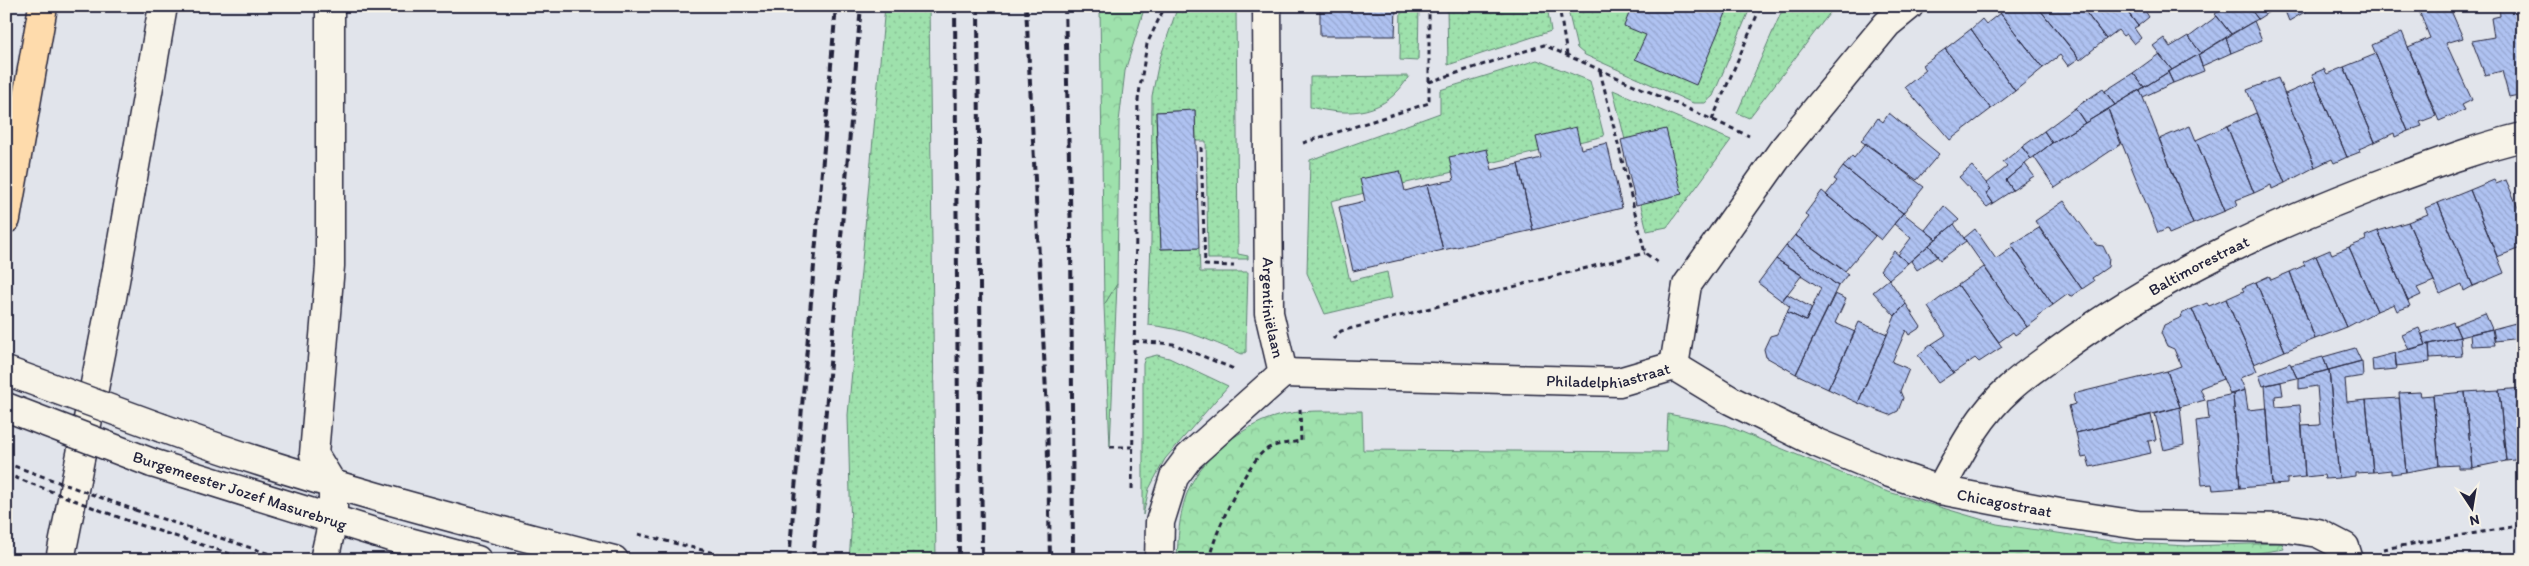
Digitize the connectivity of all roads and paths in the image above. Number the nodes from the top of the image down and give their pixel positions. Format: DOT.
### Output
graph roads {
  1 [pos="43,6"];
  2 [pos="163,6"];
  3 [pos="330,6"];
  4 [pos="1165,6"];
  5 [pos="1267,6"];
  6 [pos="1429,6"];
  7 [pos="1559,6"];
  8 [pos="1761,6"];
  9 [pos="1909,6"];
  10 [pos="1566,55"];
  11 [pos="1600,70"];
  12 [pos="1429,82"];
  13 [pos="1712,120"];
  14 [pos="2523,137"];
  15 [pos="1202,147"];
  16 [pos="1782,151"];
  17 [pos="1269,154"];
  18 [pos="6,219"];
  19 [pos="1645,253"];
  20 [pos="1269,266"];
  21 [pos="1687,285"];
  22 [pos="1134,341"];
  23 [pos="1674,366"];
  24 [pos="6,371"];
  25 [pos="1291,373"];
  26 [pos="6,407"];
  27 [pos="1110,447"];
  28 [pos="1132,447"];
  29 [pos="6,463"];
  30 [pos="6,474"];
  31 [pos="333,486"];
  32 [pos="1940,490"];
  33 [pos="1132,494"];
  34 [pos="333,520"];
  35 [pos="2523,525"];
  36 [pos="2348,557"];
  37 [pos="60,560"];
  38 [pos="249,560"];
  39 [pos="288,560"];
  40 [pos="324,560"];
  41 [pos="477,560"];
  42 [pos="614,560"];
  43 [pos="1159,560"];
  44 [pos="1209,560"];
  1 -- 18 [label="highway"];
  2 -- 37 [label="street"];
  3 -- 31 [label="street"];
  4 -- 22 [label="path"];
  5 -- 17 [label="street, Argentiniëlaan"];
  6 -- 12 [label="path"];
  7 -- 10 [label="path"];
  8 -- 13 [label="path"];
  9 -- 16 [label="street, Philadelphiastraat"];
  10 -- 11 [label="path"];
  10 -- 12 [label="path"];
  11 -- 13 [label="path"];
  11 -- 19 [label="path"];
  12 -- 17 [label="path"];
  13 -- 16 [label="path"];
  14 -- 32 [label="street, Baltimorestraat"];
  15 -- 20 [label="path"];
  16 -- 21 [label="street, Philadelphiastraat"];
  17 -- 20 [label="street, Argentiniëlaan"];
  19 -- 21 [label="path"];
  19 -- 25 [label="path"];
  20 -- 25 [label="street, Argentiniëlaan"];
  21 -- 23 [label="street, Philadelphiastraat"];
  22 -- 25 [label="path"];
  22 -- 28 [label="path"];
  23 -- 25 [label="street, Philadelphiastraat"];
  23 -- 32 [label="street, Chicagostraat"];
  24 -- 31 [label="street, bridge"];
  25 -- 43 [label="street, Argentiniëlaan"];
  25 -- 44 [label="path"];
  26 -- 34 [label="street, Burgemeester Jozef Masurebrug, bridge"];
  27 -- 28 [label="path"];
  28 -- 33 [label="path"];
  29 -- 39 [label="path, bridge"];
  30 -- 38 [label="path, bridge"];
  31 -- 34 [label="street"];
  31 -- 42 [label="street"];
  32 -- 36 [label="street, Chicagostraat"];
  34 -- 40 [label="street"];
  34 -- 41 [label="street, Burgemeester Jozef Masurebrug"];
  35 -- 36 [label="path"];
}
